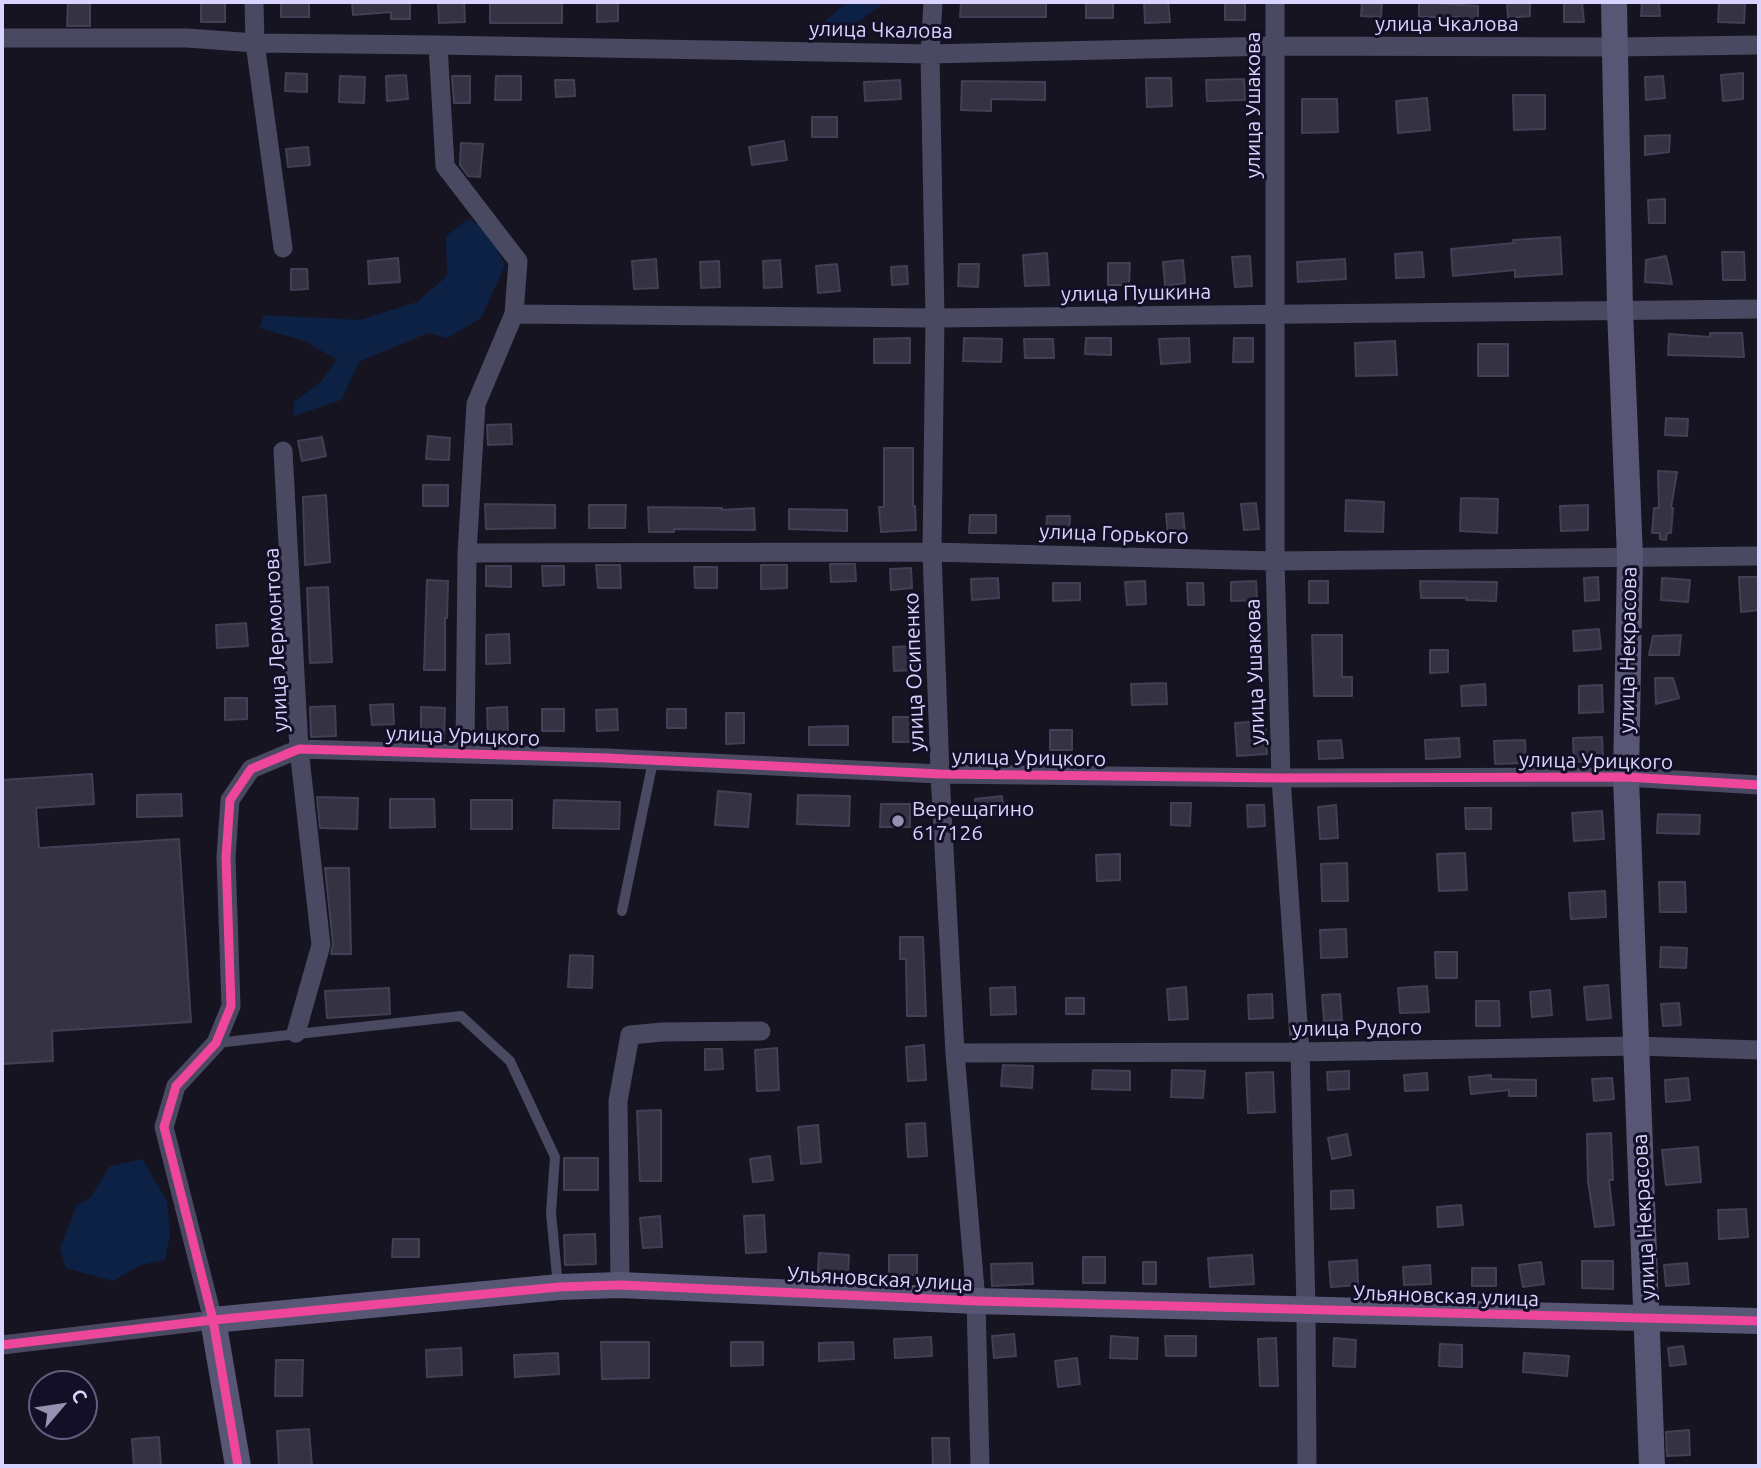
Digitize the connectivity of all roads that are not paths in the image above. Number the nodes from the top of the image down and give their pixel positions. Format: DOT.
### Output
graph roads {
  1 [pos="254,2"];
  2 [pos="933,2"];
  3 [pos="1275,2"];
  4 [pos="1614,2"];
  5 [pos="2,38"];
  6 [pos="255,43"];
  7 [pos="438,44"];
  8 [pos="1759,45"];
  9 [pos="1275,46"];
  10 [pos="1615,47"];
  11 [pos="930,54"];
  12 [pos="283,248"];
  13 [pos="1759,309"];
  14 [pos="1620,310"];
  15 [pos="514,314"];
  16 [pos="1276,314"];
  17 [pos="935,318"];
  18 [pos="283,451"];
  19 [pos="932,552"];
  20 [pos="467,553"];
  21 [pos="1759,556"];
  22 [pos="1630,557"];
  23 [pos="1275,561"];
  24 [pos="299,749"];
  25 [pos="465,753"];
  26 [pos="653,761"];
  27 [pos="940,774"];
  28 [pos="1626,777"];
  29 [pos="1281,779"];
  30 [pos="1759,785"];
  31 [pos="622,911"];
  32 [pos="761,1031"];
  33 [pos="296,1033"];
  34 [pos="216,1043"];
  35 [pos="1636,1046"];
  36 [pos="1759,1050"];
  37 [pos="1300,1052"];
  38 [pos="955,1053"];
  39 [pos="620,1285"];
  40 [pos="559,1287"];
  41 [pos="976,1301"];
  42 [pos="1306,1310"];
  43 [pos="1648,1319"];
  44 [pos="213,1320"];
  45 [pos="1759,1321"];
  46 [pos="2,1345"];
  47 [pos="238,1466"];
  48 [pos="980,1466"];
  49 [pos="1307,1466"];
  50 [pos="1652,1466"];
  1 -- 6 [label="street"];
  2 -- 11 [label="street, улица Осипенко"];
  3 -- 9 [label="street, улица Ушакова"];
  4 -- 10 [label="street, улица Некрасова"];
  5 -- 6 [label="street, улица Чкалова"];
  6 -- 7 [label="street, улица Чкалова"];
  6 -- 12 [label="street"];
  7 -- 11 [label="street, улица Чкалова"];
  7 -- 15 [label="street"];
  8 -- 10 [label="street, улица Чкалова"];
  9 -- 10 [label="street, улица Чкалова"];
  9 -- 11 [label="street, улица Чкалова"];
  9 -- 16 [label="street, улица Ушакова"];
  10 -- 14 [label="street, улица Некрасова"];
  11 -- 17 [label="street, улица Осипенко"];
  13 -- 14 [label="street, улица Пушкина"];
  14 -- 16 [label="street, улица Пушкина"];
  14 -- 22 [label="street, улица Некрасова"];
  15 -- 17 [label="street, улица Пушкина"];
  15 -- 20 [label="street"];
  16 -- 17 [label="street, улица Пушкина"];
  16 -- 23 [label="street, улица Ушакова"];
  17 -- 19 [label="street, улица Осипенко"];
  18 -- 24 [label="street, улица Лермонтова"];
  19 -- 20 [label="street, улица Горького"];
  19 -- 23 [label="street, улица Горького"];
  19 -- 27 [label="street, улица Осипенко"];
  20 -- 25 [label="street"];
  21 -- 22 [label="street, улица Горького"];
  22 -- 23 [label="street, улица Горького"];
  22 -- 28 [label="street, улица Некрасова"];
  23 -- 29 [label="street, улица Ушакова"];
  24 -- 25 [label="street, улица Урицкого"];
  24 -- 33 [label="street, улица Лермонтова"];
  24 -- 34 [label="street"];
  25 -- 26 [label="street, улица Урицкого"];
  26 -- 27 [label="street, улица Урицкого"];
  26 -- 31 [label="lane"];
  27 -- 29 [label="street, улица Урицкого"];
  27 -- 38 [label="street, улица Осипенко"];
  28 -- 29 [label="street, улица Урицкого"];
  28 -- 30 [label="street, улица Урицкого"];
  28 -- 35 [label="street, улица Некрасова"];
  29 -- 37 [label="street, улица Ушакова"];
  32 -- 39 [label="street"];
  33 -- 34 [label="lane"];
  33 -- 40 [label="lane"];
  34 -- 44 [label="street"];
  35 -- 36 [label="street, улица Рудого"];
  35 -- 37 [label="street, улица Рудого"];
  35 -- 43 [label="street, улица Некрасова"];
  37 -- 38 [label="street, улица Рудого"];
  37 -- 42 [label="street, улица Ушакова"];
  38 -- 41 [label="street, улица Осипенко"];
  39 -- 40 [label="street, Ульяновская улица"];
  39 -- 41 [label="street, Ульяновская улица"];
  40 -- 44 [label="street, Ульяновская улица"];
  41 -- 42 [label="street, Ульяновская улица"];
  41 -- 48 [label="street, улица Осипенко"];
  42 -- 43 [label="street, Ульяновская улица"];
  42 -- 49 [label="street, улица Ушакова"];
  43 -- 45 [label="street, Ульяновская улица"];
  43 -- 50 [label="street, улица Некрасова"];
  44 -- 46 [label="street, Ульяновская улица"];
  44 -- 47 [label="street"];
}
